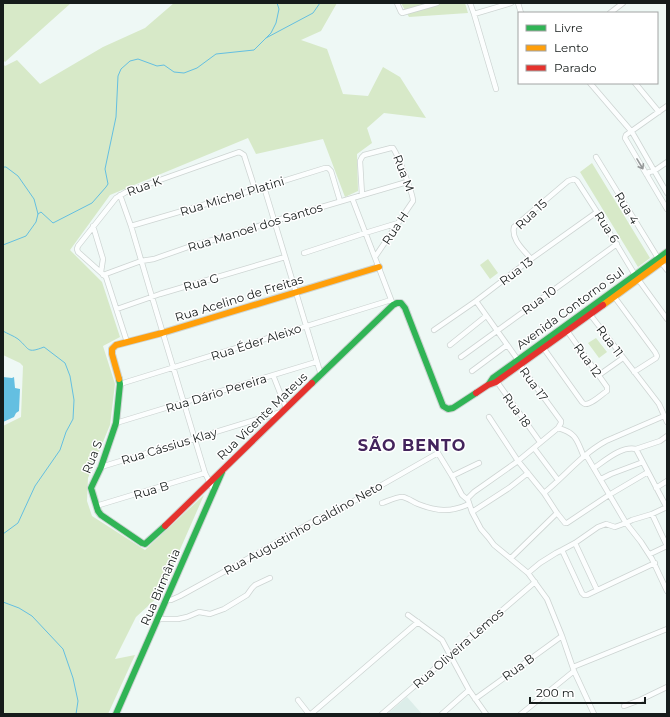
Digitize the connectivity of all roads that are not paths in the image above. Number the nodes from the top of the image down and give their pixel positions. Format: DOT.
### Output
graph roads {
  1 [pos="397,3"];
  2 [pos="437,3"];
  3 [pos="470,3"];
  4 [pos="511,3"];
  5 [pos="623,3"];
  6 [pos="424,5"];
  7 [pos="616,6"];
  8 [pos="474,14"];
  9 [pos="591,84"];
  10 [pos="636,84"];
  11 [pos="496,89"];
  12 [pos="667,106"];
  13 [pos="659,112"];
  14 [pos="632,132"];
  15 [pos="596,157"];
  16 [pos="667,162"];
  17 [pos="654,171"];
  18 [pos="647,175"];
  19 [pos="577,181"];
  20 [pos="407,182"];
  21 [pos="264,187"];
  22 [pos="255,189"];
  23 [pos="667,193"];
  24 [pos="120,195"];
  25 [pos="362,195"];
  26 [pos="352,198"];
  27 [pos="413,198"];
  28 [pos="340,201"];
  29 [pos="667,209"];
  30 [pos="597,212"];
  31 [pos="274,221"];
  32 [pos="398,223"];
  33 [pos="93,226"];
  34 [pos="131,226"];
  35 [pos="365,233"];
  36 [pos="617,244"];
  37 [pos="667,252"];
  38 [pos="304,253"];
  39 [pos="285,257"];
  40 [pos="375,257"];
  41 [pos="667,258"];
  42 [pos="531,259"];
  43 [pos="659,260"];
  44 [pos="141,261"];
  45 [pos="378,267"];
  46 [pos="667,270"];
  47 [pos="102,274"];
  48 [pos="636,277"];
  49 [pos="296,292"];
  50 [pos="612,295"];
  51 [pos="152,298"];
  52 [pos="476,301"];
  53 [pos="392,303"];
  54 [pos="117,309"];
  55 [pos="588,312"];
  56 [pos="486,316"];
  57 [pos="667,319"];
  58 [pos="306,326"];
  59 [pos="565,329"];
  60 [pos="434,330"];
  61 [pos="497,331"];
  62 [pos="162,332"];
  63 [pos="127,342"];
  64 [pos="450,345"];
  65 [pos="507,345"];
  66 [pos="542,346"];
  67 [pos="112,354"];
  68 [pos="461,357"];
  69 [pos="623,358"];
  70 [pos="316,362"];
  71 [pos="519,363"];
  72 [pos="173,368"];
  73 [pos="472,371"];
  74 [pos="634,372"];
  75 [pos="273,375"];
  76 [pos="321,375"];
  77 [pos="599,375"];
  78 [pos="495,380"];
  79 [pos="120,384"];
  80 [pos="184,403"];
  81 [pos="284,410"];
  82 [pos="664,416"];
  83 [pos="489,417"];
  84 [pos="667,422"];
  85 [pos="116,423"];
  86 [pos="558,428"];
  87 [pos="667,436"];
  88 [pos="195,438"];
  89 [pos="540,442"];
  90 [pos="534,448"];
  91 [pos="636,449"];
  92 [pos="585,456"];
  93 [pos="518,460"];
  94 [pos="643,462"];
  95 [pos="479,463"];
  96 [pos="101,466"];
  97 [pos="594,468"];
  98 [pos="224,469"];
  99 [pos="648,472"];
  100 [pos="205,473"];
  101 [pos="528,473"];
  102 [pos="452,476"];
  103 [pos="601,479"];
  104 [pos="558,480"];
  105 [pos="667,481"];
  106 [pos="210,482"];
  107 [pos="656,488"];
  108 [pos="214,491"];
  109 [pos="544,493"];
  110 [pos="609,494"];
  111 [pos="469,502"];
  112 [pos="382,503"];
  113 [pos="96,506"];
  114 [pos="667,508"];
  115 [pos="472,512"];
  116 [pos="557,513"];
  117 [pos="652,514"];
  118 [pos="626,523"];
  119 [pos="146,543"];
  120 [pos="576,543"];
  121 [pos="562,550"];
  122 [pos="650,554"];
  123 [pos="511,558"];
  124 [pos="655,563"];
  125 [pos="528,573"];
  126 [pos="270,578"];
  127 [pos="535,582"];
  128 [pos="596,590"];
  129 [pos="667,591"];
  130 [pos="166,600"];
  131 [pos="408,615"];
  132 [pos="158,620"];
  133 [pos="418,622"];
  134 [pos="667,628"];
  135 [pos="562,636"];
  136 [pos="450,656"];
  137 [pos="573,669"];
  138 [pos="667,687"];
  139 [pos="469,690"];
  140 [pos="475,699"];
  141 [pos="298,700"];
  142 [pos="624,706"];
  143 [pos="116,714"];
  144 [pos="310,714"];
  145 [pos="382,714"];
  146 [pos="442,714"];
  147 [pos="486,714"];
  148 [pos="521,714"];
  149 [pos="594,714"];
  1 -- 6 [label="street"];
  2 -- 6 [label="street"];
  3 -- 8 [label="street"];
  4 -- 8 [label="street"];
  5 -- 7 [label="street"];
  8 -- 11 [label="street"];
  9 -- 14 [label="street"];
  10 -- 13 [label="street"];
  12 -- 13 [label="street"];
  13 -- 14 [label="street"];
  14 -- 17 [label="street"];
  14 -- 18 [label="street, one-way"];
  15 -- 43 [label="street, Rua 4"];
  16 -- 17 [label="street"];
  17 -- 18 [label="street"];
  17 -- 23 [label="street"];
  18 -- 29 [label="street"];
  19 -- 30 [label="street, Rua 6"];
  19 -- 42 [label="street, Rua 15"];
  20 -- 25 [label="street, Rua Manoel dos Santos"];
  20 -- 25 [label="street, Rua M"];
  20 -- 27 [label="street, Rua M"];
  21 -- 22 [label="street, Rua Michel Platini"];
  21 -- 28 [label="street, Rua Michel Platini"];
  21 -- 31 [label="street"];
  22 -- 24 [label="street, Rua K"];
  22 -- 34 [label="street, Rua Michel Platini"];
  24 -- 33 [label="street, Rua K"];
  24 -- 34 [label="street"];
  25 -- 26 [label="street, Rua Manoel dos Santos"];
  26 -- 28 [label="street, Rua Manoel dos Santos"];
  26 -- 35 [label="street"];
  27 -- 32 [label="street, Rua H"];
  28 -- 31 [label="street, Rua Manoel dos Santos"];
  30 -- 36 [label="street, Rua 6"];
  30 -- 42 [label="street, Rua 13"];
  31 -- 39 [label="street"];
  31 -- 44 [label="street, Rua Manoel dos Santos"];
  32 -- 35 [label="street"];
  32 -- 40 [label="street, Rua H"];
  33 -- 47 [label="street"];
  33 -- 47 [label="street, Rua K"];
  34 -- 44 [label="street"];
  35 -- 38 [label="street"];
  35 -- 40 [label="street"];
  36 -- 48 [label="street, Rua 6"];
  36 -- 61 [label="street, Rua 10"];
  37 -- 43 [label="street, Avenida Contorno Sul"];
  39 -- 49 [label="street"];
  39 -- 51 [label="street, Rua G"];
  40 -- 45 [label="street"];
  41 -- 43 [label="street, Avenida Contorno Sul"];
  42 -- 52 [label="street, Rua 13"];
  43 -- 46 [label="street, Rua 4"];
  43 -- 48 [label="street, Avenida Contorno Sul"];
  44 -- 47 [label="street, Rua Manoel dos Santos"];
  44 -- 51 [label="street"];
  45 -- 49 [label="street, Rua Acelino de Freitas"];
  45 -- 53 [label="street"];
  47 -- 54 [label="street"];
  48 -- 50 [label="street, Avenida Contorno Sul"];
  48 -- 57 [label="street, Rua 6"];
  49 -- 58 [label="street"];
  49 -- 62 [label="street, Rua Acelino de Freitas"];
  50 -- 55 [label="street, Avenida Contorno Sul"];
  50 -- 74 [label="street"];
  51 -- 54 [label="street, Rua G"];
  51 -- 62 [label="street"];
  52 -- 56 [label="street, Rua 17"];
  52 -- 60 [label="street, Rua 13"];
  53 -- 58 [label="street, Rua Éder Aleixo"];
  53 -- 76 [label="street, Rua Vicente Mateus"];
  53 -- 78 [label="street, Avenida Contorno Sul"];
  54 -- 63 [label="street"];
  55 -- 59 [label="street, Avenida Contorno Sul"];
  55 -- 69 [label="street, Rua 11"];
  56 -- 61 [label="street, Rua 17"];
  56 -- 64 [label="street"];
  58 -- 70 [label="street"];
  58 -- 72 [label="street, Rua Éder Aleixo"];
  59 -- 66 [label="street, Avenida Contorno Sul"];
  59 -- 77 [label="street, Rua 12"];
  61 -- 65 [label="street, Rua 17"];
  61 -- 68 [label="street, Rua 10"];
  62 -- 63 [label="street, Rua Acelino de Freitas"];
  62 -- 72 [label="street"];
  63 -- 67 [label="street, Rua Acelino de Freitas"];
  65 -- 71 [label="street, Rua 17"];
  65 -- 73 [label="street"];
  66 -- 71 [label="street, Avenida Contorno Sul"];
  66 -- 77 [label="street, Rua 12"];
  67 -- 79 [label="street, Rua S"];
  69 -- 74 [label="street, Rua 11"];
  69 -- 77 [label="street"];
  70 -- 75 [label="street, Rua Dário Pereira"];
  70 -- 76 [label="street"];
  71 -- 78 [label="street, Avenida Contorno Sul"];
  71 -- 86 [label="street, Rua 17"];
  72 -- 79 [label="street, Rua Éder Aleixo"];
  72 -- 80 [label="street"];
  74 -- 82 [label="street, Rua 11"];
  75 -- 80 [label="street, Rua Dário Pereira"];
  75 -- 81 [label="street"];
  76 -- 81 [label="street, Rua Vicente Mateus"];
  78 -- 89 [label="street, Rua 18"];
  79 -- 85 [label="street, Rua S"];
  80 -- 85 [label="street, Rua Dário Pereira"];
  80 -- 88 [label="street"];
  81 -- 88 [label="street, Rua Cássius Klay"];
  81 -- 98 [label="street, Rua Vicente Mateus"];
  82 -- 84 [label="street, Rua 11"];
  82 -- 92 [label="street"];
  83 -- 93 [label="street"];
  85 -- 96 [label="street, Rua S"];
  86 -- 89 [label="street"];
  86 -- 92 [label="street"];
  87 -- 91 [label="street"];
  88 -- 96 [label="street, Rua Cássius Klay"];
  88 -- 100 [label="street"];
  89 -- 90 [label="street"];
  90 -- 93 [label="street"];
  90 -- 104 [label="street"];
  91 -- 94 [label="street"];
  91 -- 97 [label="street"];
  92 -- 97 [label="street"];
  92 -- 104 [label="street"];
  93 -- 101 [label="street"];
  93 -- 111 [label="street"];
  94 -- 99 [label="street"];
  94 -- 103 [label="street"];
  95 -- 102 [label="street"];
  96 -- 113 [label="street, Rua S"];
  97 -- 103 [label="street"];
  98 -- 106 [label="street, Rua Vicente Mateus"];
  98 -- 108 [label="street, Rua Birmânia"];
  99 -- 107 [label="street"];
  99 -- 110 [label="street"];
  100 -- 106 [label="street"];
  100 -- 113 [label="street, Rua B"];
  101 -- 109 [label="street"];
  101 -- 115 [label="street"];
  102 -- 111 [label="street"];
  102 -- 130 [label="street, Rua Augustinho Galdino Neto"];
  103 -- 110 [label="street"];
  104 -- 109 [label="street"];
  105 -- 107 [label="street"];
  106 -- 108 [label="street"];
  106 -- 119 [label="street, Rua Vicente Mateus"];
  107 -- 114 [label="street"];
  108 -- 130 [label="street, Rua Birmânia"];
  109 -- 116 [label="street"];
  110 -- 116 [label="street"];
  110 -- 118 [label="street"];
  111 -- 112 [label="street, Rua Augustinho Galdino Neto"];
  111 -- 115 [label="street"];
  113 -- 119 [label="street, Rua S"];
  114 -- 117 [label="street"];
  115 -- 123 [label="street"];
  116 -- 123 [label="street"];
  117 -- 118 [label="street"];
  117 -- 122 [label="street"];
  118 -- 120 [label="street"];
  118 -- 122 [label="street"];
  120 -- 121 [label="street"];
  120 -- 128 [label="street"];
  121 -- 125 [label="street"];
  121 -- 128 [label="street"];
  122 -- 124 [label="street"];
  123 -- 125 [label="street"];
  124 -- 128 [label="street"];
  124 -- 129 [label="street"];
  125 -- 127 [label="street"];
  126 -- 132 [label="street"];
  127 -- 135 [label="street"];
  127 -- 136 [label="street, Rua Oliveira Lemos"];
  130 -- 132 [label="street, Rua Birmânia"];
  131 -- 133 [label="street"];
  132 -- 143 [label="street, Rua Birmânia"];
  133 -- 136 [label="street"];
  133 -- 144 [label="street"];
  134 -- 137 [label="street"];
  135 -- 137 [label="street"];
  135 -- 140 [label="street, Rua B"];
  136 -- 139 [label="street"];
  136 -- 145 [label="street, Rua Oliveira Lemos"];
  137 -- 148 [label="street"];
  137 -- 149 [label="street"];
  138 -- 142 [label="street"];
  139 -- 140 [label="street"];
  139 -- 146 [label="street"];
  140 -- 147 [label="street"];
  141 -- 144 [label="street"];
}
